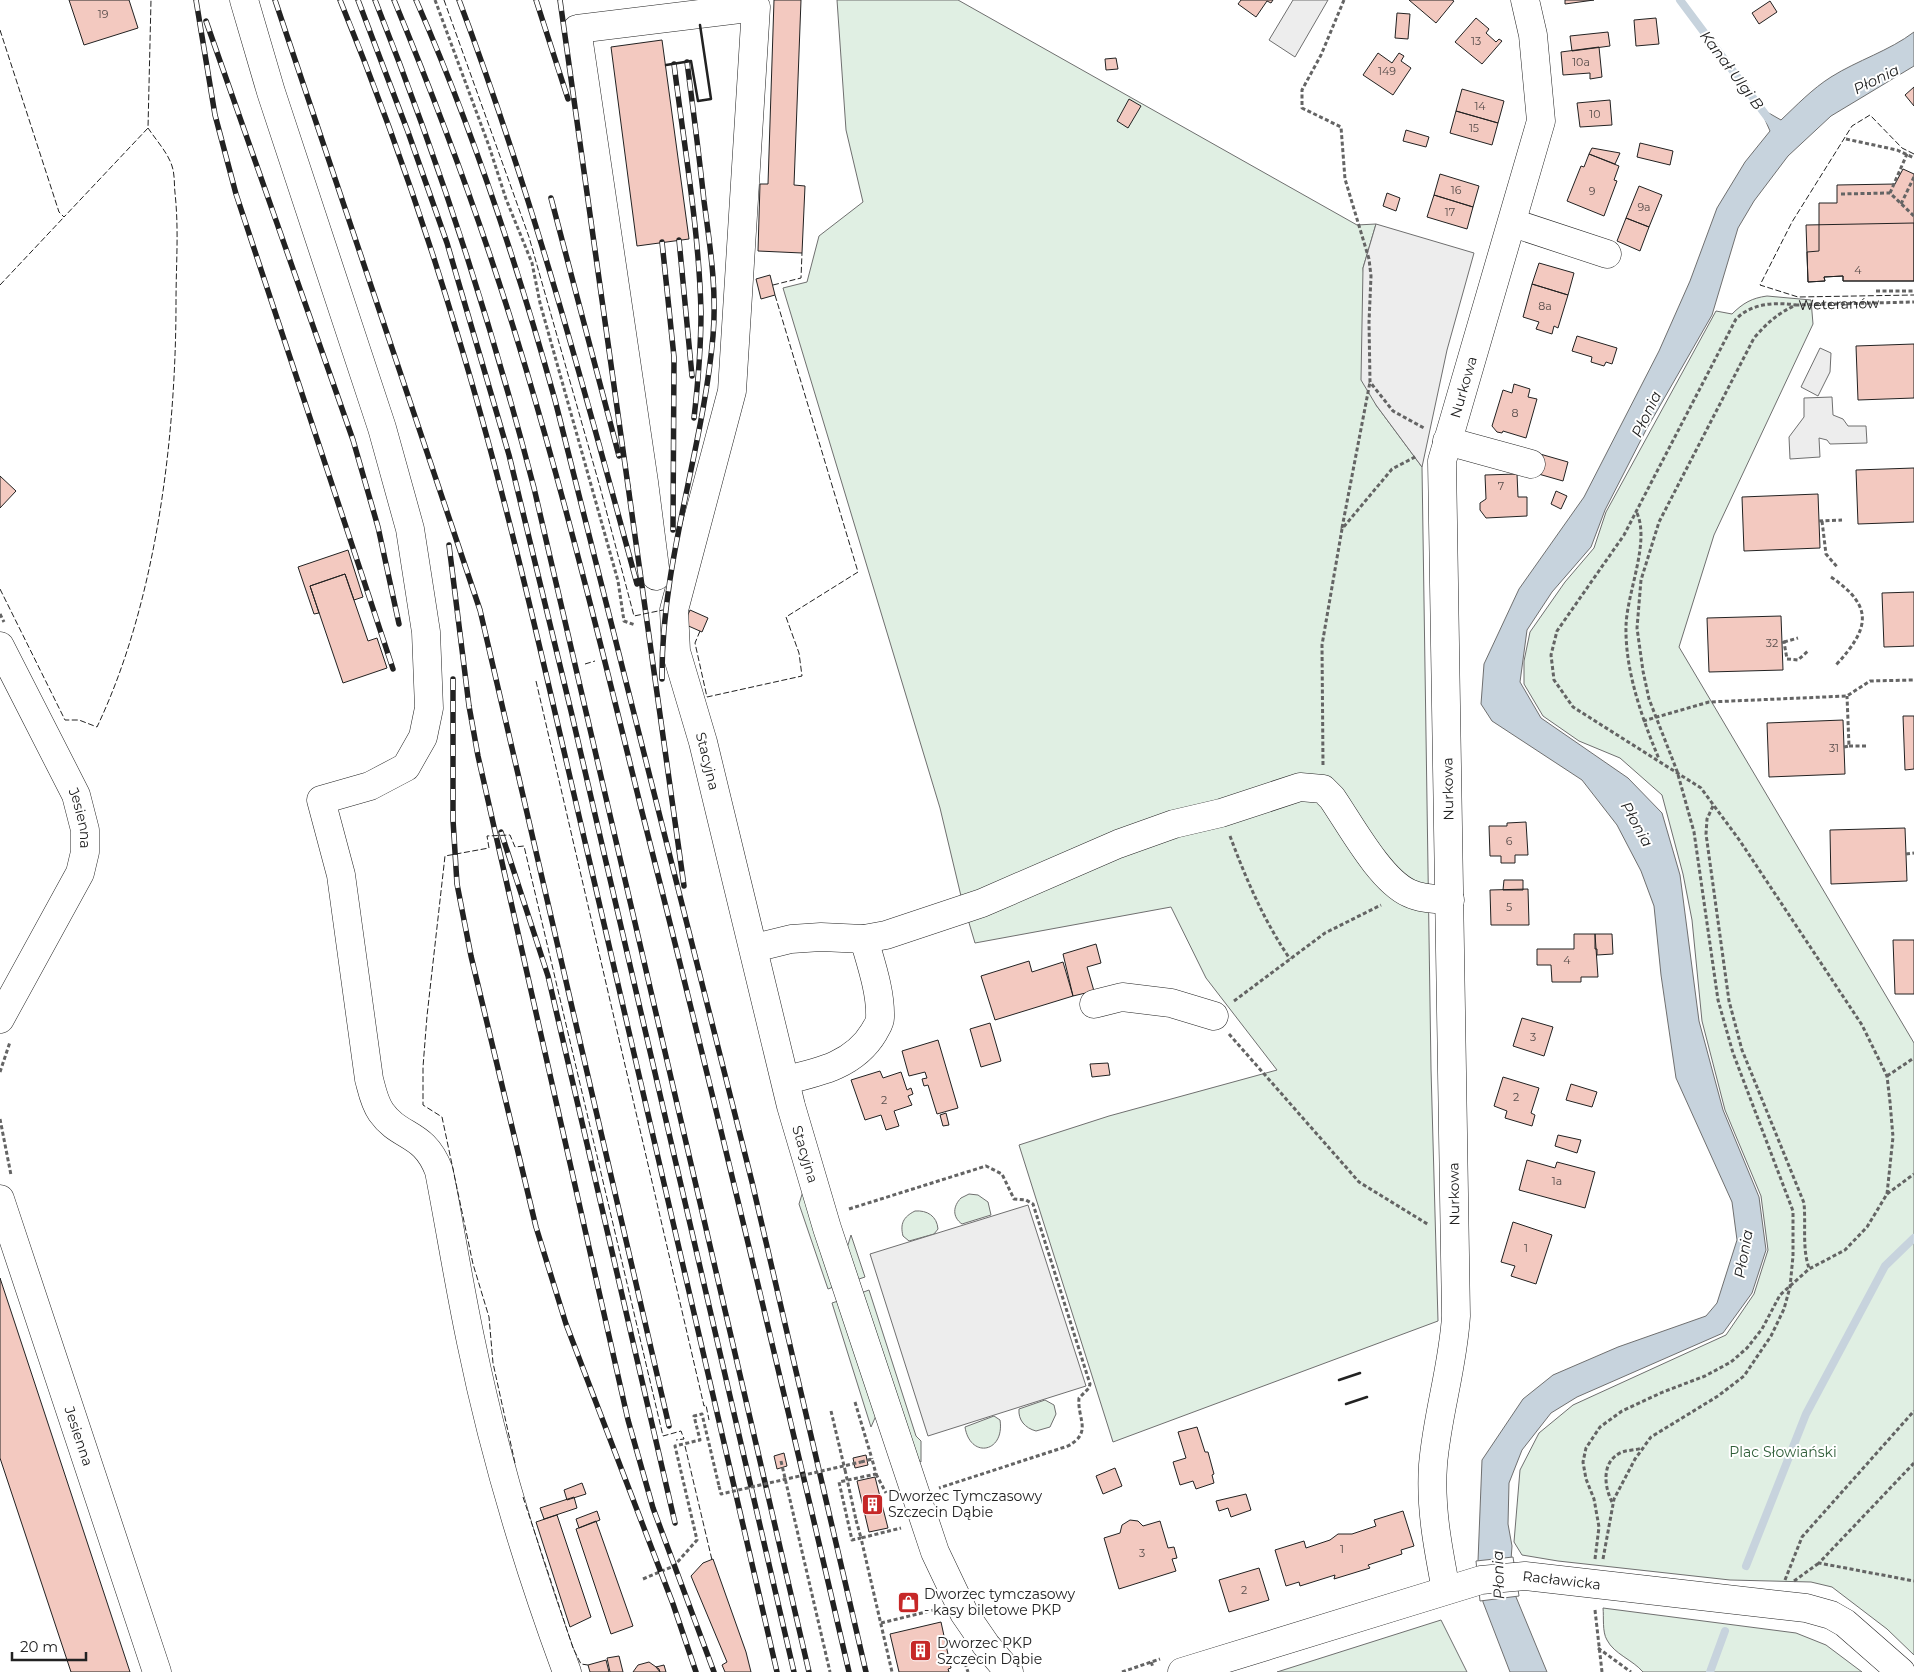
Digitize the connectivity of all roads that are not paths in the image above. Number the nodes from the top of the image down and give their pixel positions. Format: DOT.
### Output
graph roads {
  1 [pos="244,0"];
  2 [pos="1525,0"];
  3 [pos="1513,223"];
  4 [pos="1607,254"];
  5 [pos="1447,441"];
  6 [pos="1530,464"];
  7 [pos="656,576"];
  8 [pos="0,646"];
  9 [pos="1450,900"];
  10 [pos="864,939"];
  11 [pos="754,948"];
  12 [pos="1094,1004"];
  13 [pos="1214,1016"];
  14 [pos="0,1019"];
  15 [pos="786,1080"];
  16 [pos="0,1199"];
  17 [pos="1458,1587"];
  18 [pos="1194,1670"];
  19 [pos="157,1672"];
  20 [pos="567,1672"];
  21 [pos="1009,1672"];
  22 [pos="1901,1672"];
  1 -- 20 [label="street"];
  2 -- 3 [label="street, Nurkowa"];
  3 -- 4 [label="street"];
  3 -- 5 [label="street, Nurkowa"];
  5 -- 6 [label="street"];
  5 -- 9 [label="street, Nurkowa"];
  7 -- 11 [label="street, Stacyjna"];
  8 -- 14 [label="street, Jesienna"];
  9 -- 10 [label="street"];
  9 -- 17 [label="street, Nurkowa"];
  10 -- 11 [label="street"];
  10 -- 15 [label="street"];
  11 -- 15 [label="street, Stacyjna"];
  12 -- 13 [label="street"];
  15 -- 21 [label="street, Stacyjna"];
  16 -- 19 [label="street, Jesienna"];
  17 -- 18 [label="street, Racławicka"];
  17 -- 22 [label="street, Racławicka"];
}
